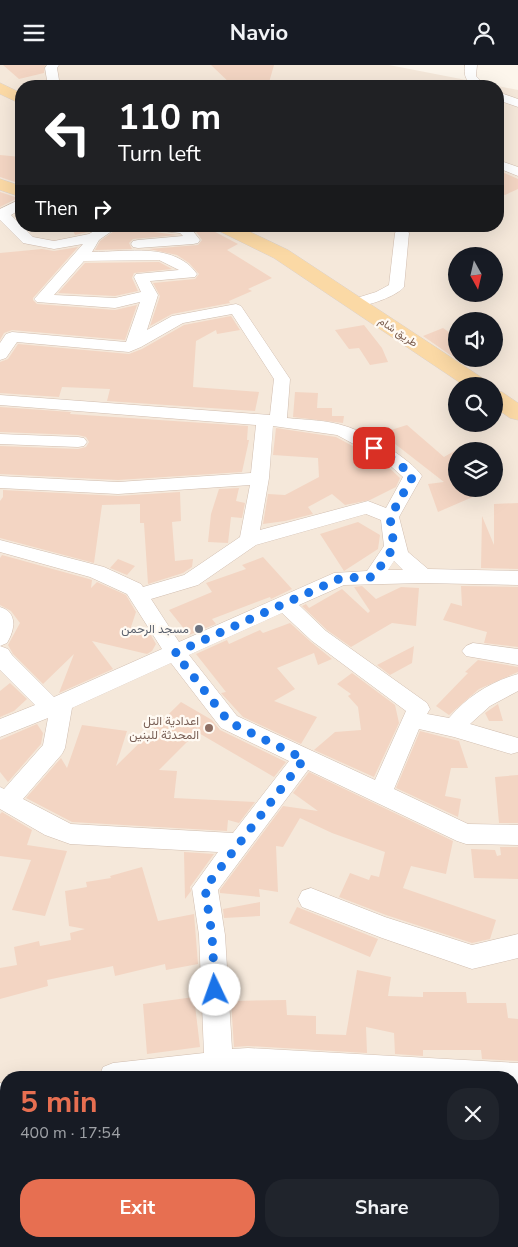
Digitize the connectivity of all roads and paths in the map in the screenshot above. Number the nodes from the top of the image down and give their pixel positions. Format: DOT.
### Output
graph roads {
  1 [pos="53,65"];
  2 [pos="472,65"];
  3 [pos="53,80"];
  4 [pos="473,80"];
  5 [pos="0,88"];
  6 [pos="0,96"];
  7 [pos="15,96"];
  8 [pos="504,98"];
  9 [pos="15,103"];
  10 [pos="518,103"];
  11 [pos="504,166"];
  12 [pos="518,172"];
  13 [pos="0,184"];
  14 [pos="15,189"];
  15 [pos="15,206"];
  16 [pos="1,214"];
  17 [pos="15,227"];
  18 [pos="20,232"];
  19 [pos="105,232"];
  20 [pos="186,232"];
  21 [pos="235,232"];
  22 [pos="265,232"];
  23 [pos="402,233"];
  24 [pos="87,248"];
  25 [pos="317,278"];
  26 [pos="150,295"];
  27 [pos="355,303"];
  28 [pos="135,344"];
  29 [pos="0,355"];
  30 [pos="466,377"];
  31 [pos="0,400"];
  32 [pos="503,403"];
  33 [pos="518,413"];
  34 [pos="272,421"];
  35 [pos="0,439"];
  36 [pos="78,442"];
  37 [pos="260,478"];
  38 [pos="0,482"];
  39 [pos="390,517"];
  40 [pos="250,540"];
  41 [pos="0,546"];
  42 [pos="423,576"];
  43 [pos="373,577"];
  44 [pos="518,578"];
  45 [pos="140,595"];
  46 [pos="285,603"];
  47 [pos="0,614"];
  48 [pos="0,638"];
  49 [pos="473,651"];
  50 [pos="175,653"];
  51 [pos="0,654"];
  52 [pos="518,657"];
  53 [pos="518,682"];
  54 [pos="57,706"];
  55 [pos="412,719"];
  56 [pos="0,728"];
  57 [pos="454,729"];
  58 [pos="511,745"];
  59 [pos="304,759"];
  60 [pos="381,793"];
  61 [pos="4,799"];
  62 [pos="518,835"];
  63 [pos="238,843"];
  64 [pos="311,899"];
  65 [pos="518,946"];
  66 [pos="224,1068"];
  67 [pos="187,1071"];
  68 [pos="417,1071"];
  1 -- 3 [label="street"];
  2 -- 4 [label="street"];
  5 -- 7 [label="main road"];
  6 -- 9 [label="main road"];
  8 -- 10 [label="street"];
  11 -- 12 [label="street"];
  13 -- 14 [label="main road"];
  15 -- 16 [label="street"];
  16 -- 17 [label="street"];
  18 -- 24 [label="street"];
  19 -- 24 [label="street"];
  20 -- 24 [label="street"];
  21 -- 25 [label="main road"];
  22 -- 25 [label="main road"];
  23 -- 27 [label="street"];
  24 -- 26 [label="street"];
  24 -- 26 [label="street"];
  25 -- 27 [label="main road, طريق شام"];
  26 -- 28 [label="street"];
  27 -- 30 [label="main road, طريق شام"];
  28 -- 29 [label="street"];
  28 -- 34 [label="street"];
  31 -- 34 [label="street"];
  32 -- 33 [label="main road"];
  34 -- 37 [label="street"];
  34 -- 39 [label="street"];
  35 -- 36 [label="street"];
  37 -- 38 [label="street"];
  37 -- 40 [label="street"];
  39 -- 40 [label="street"];
  39 -- 42 [label="street"];
  39 -- 43 [label="street"];
  40 -- 45 [label="street"];
  41 -- 45 [label="street"];
  42 -- 43 [label="street"];
  42 -- 44 [label="street"];
  43 -- 46 [label="street"];
  45 -- 50 [label="street"];
  46 -- 50 [label="street"];
  46 -- 55 [label="street"];
  47 -- 48 [label="street"];
  49 -- 52 [label="street"];
  50 -- 54 [label="street"];
  50 -- 59 [label="street"];
  51 -- 54 [label="street"];
  53 -- 57 [label="street"];
  54 -- 56 [label="street"];
  54 -- 61 [label="street"];
  55 -- 57 [label="street"];
  55 -- 60 [label="street"];
  57 -- 58 [label="street"];
  59 -- 60 [label="street"];
  59 -- 63 [label="street"];
  60 -- 62 [label="street"];
  61 -- 63 [label="street"];
  63 -- 66 [label="street"];
  64 -- 65 [label="street"];
  66 -- 67 [label="street"];
  66 -- 68 [label="street"];
}
